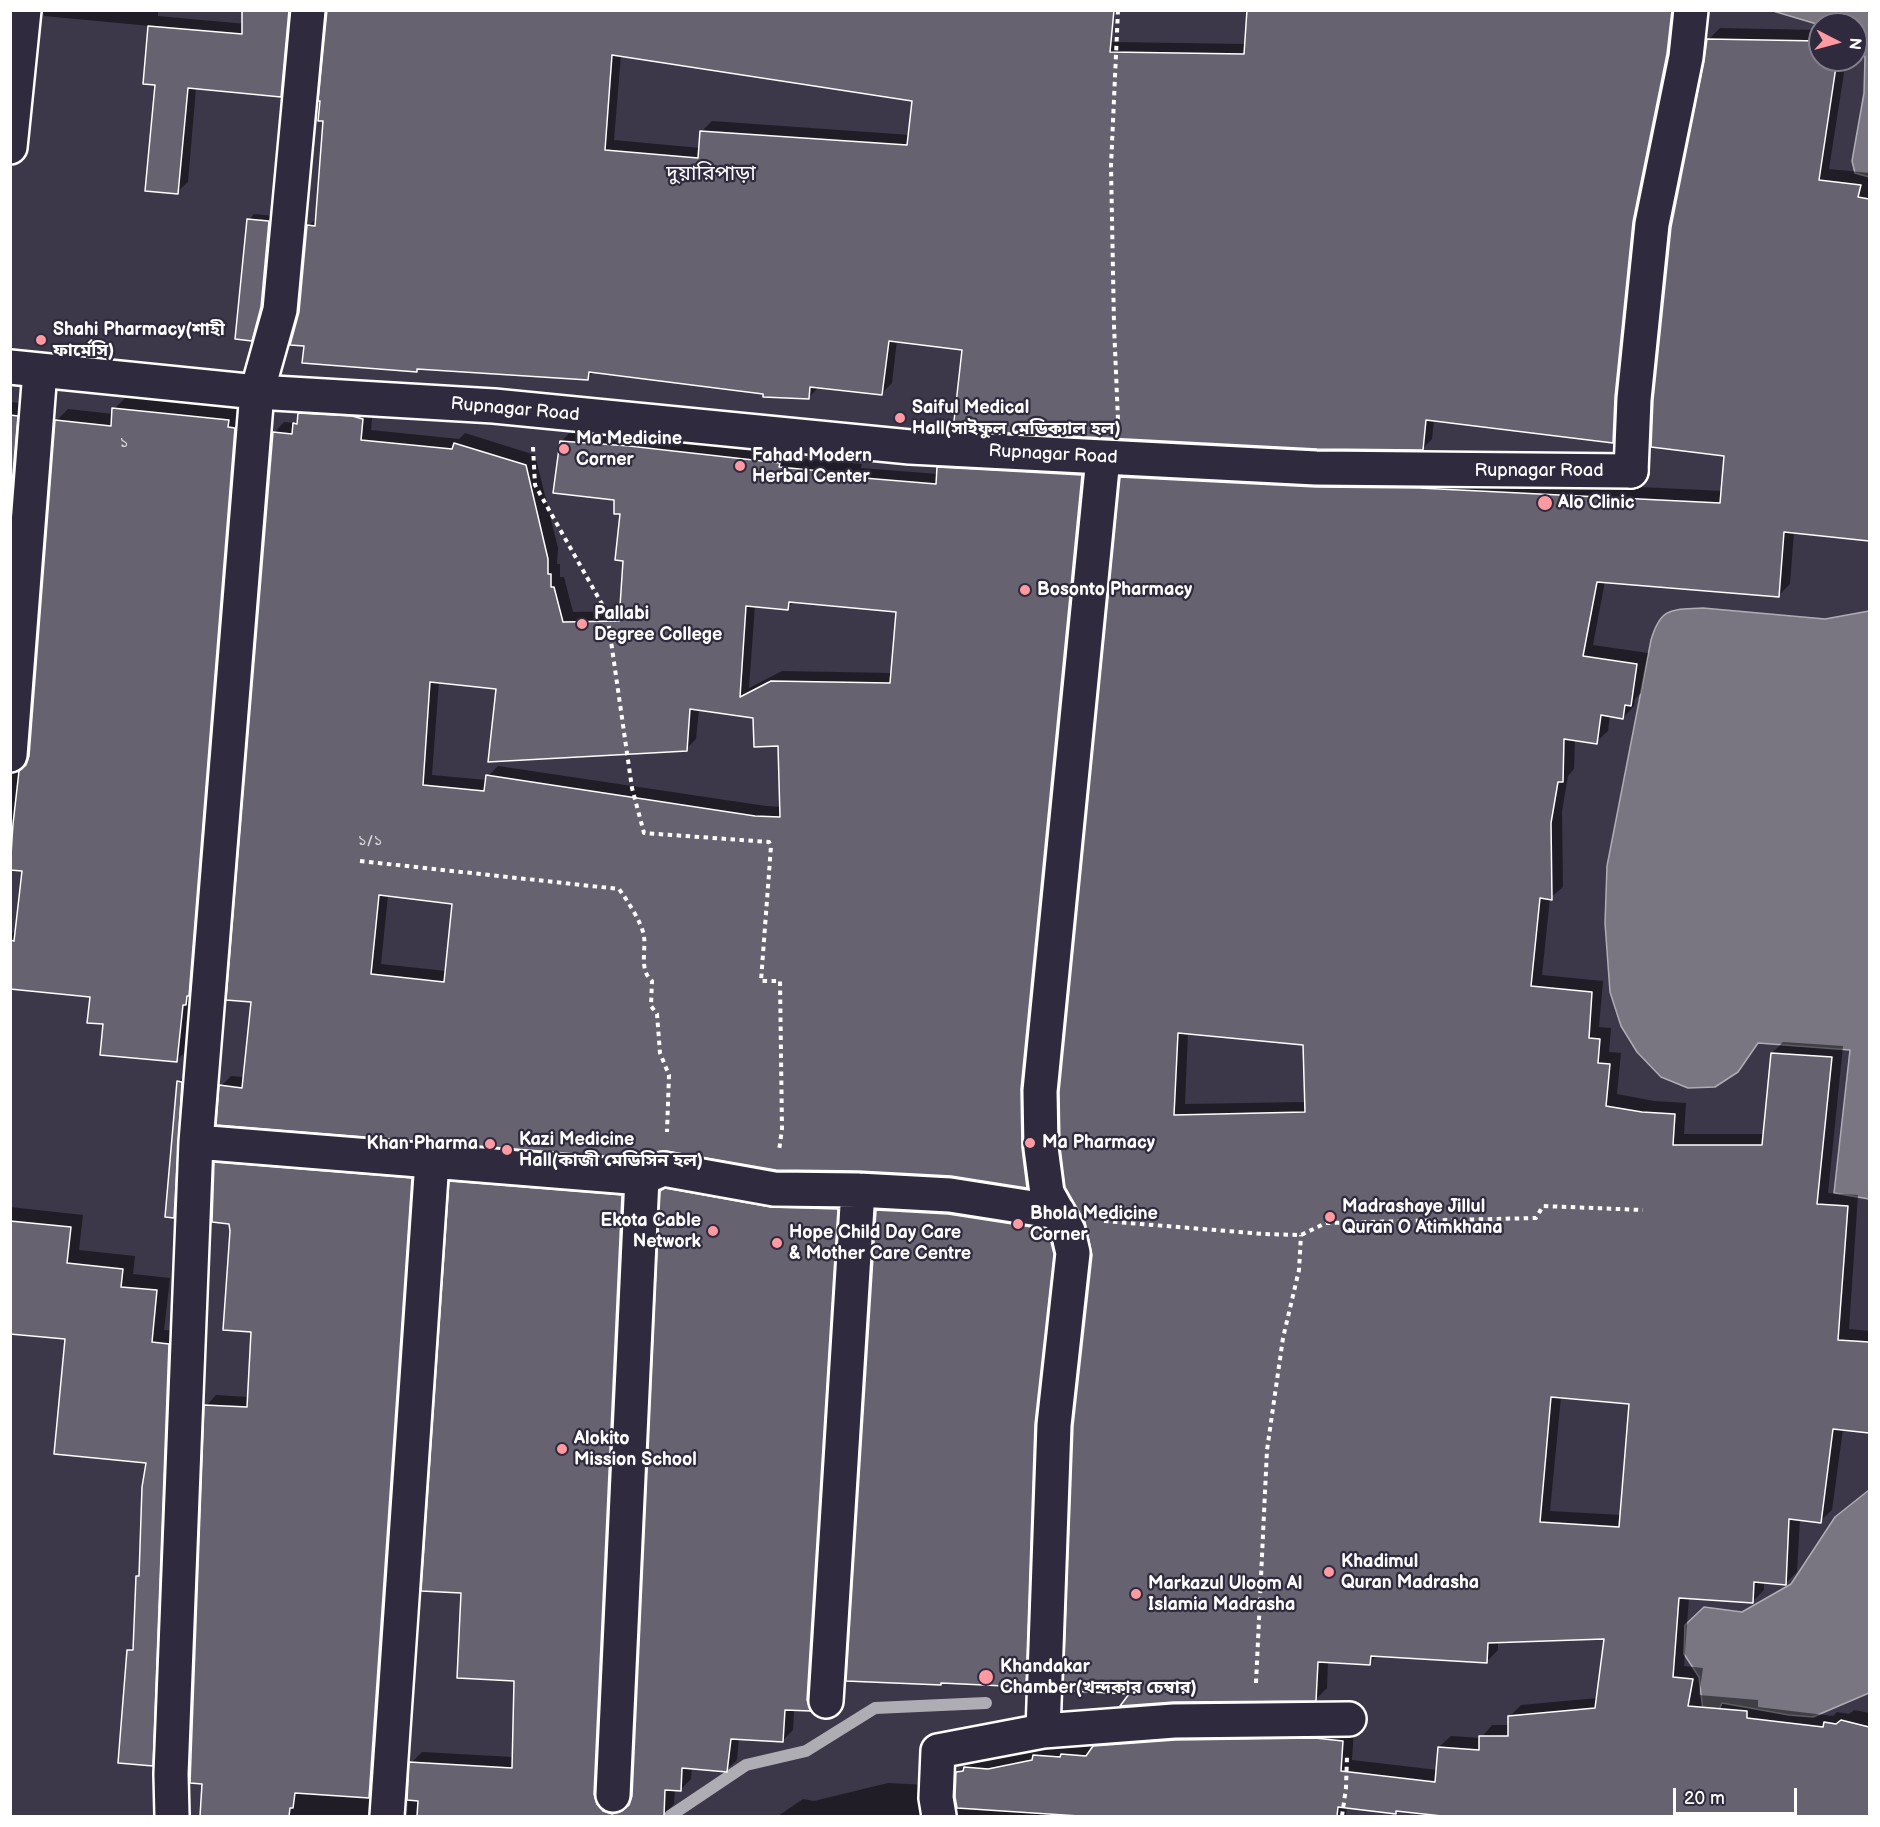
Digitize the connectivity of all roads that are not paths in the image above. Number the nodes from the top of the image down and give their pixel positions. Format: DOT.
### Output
graph roads {
  1 [pos="24,10"];
  2 [pos="308,10"];
  3 [pos="1691,10"];
  4 [pos="10,147"];
  5 [pos="25,369"];
  6 [pos="257,392"];
  7 [pos="1112,459"];
  8 [pos="10,755"];
  9 [pos="196,1142"];
  10 [pos="432,1161"];
  11 [pos="652,1174"];
  12 [pos="858,1190"];
  13 [pos="1059,1215"];
  14 [pos="826,1701"];
  15 [pos="1348,1719"];
  16 [pos="1043,1731"];
  17 [pos="613,1795"];
  18 [pos="171,1816"];
  19 [pos="387,1816"];
  20 [pos="939,1816"];
  1 -- 4 [label="street"];
  2 -- 6 [label="street"];
  3 -- 7 [label="street, Rupnagar Road"];
  5 -- 6 [label="street, Rupnagar Road"];
  5 -- 8 [label="street"];
  6 -- 7 [label="street, Rupnagar Road"];
  6 -- 9 [label="street"];
  7 -- 13 [label="street"];
  9 -- 10 [label="street"];
  9 -- 18 [label="street"];
  10 -- 11 [label="street"];
  10 -- 19 [label="street"];
  11 -- 12 [label="street"];
  11 -- 17 [label="street"];
  12 -- 13 [label="street"];
  12 -- 14 [label="street"];
  13 -- 16 [label="street"];
  15 -- 16 [label="street"];
  16 -- 20 [label="street"];
}
